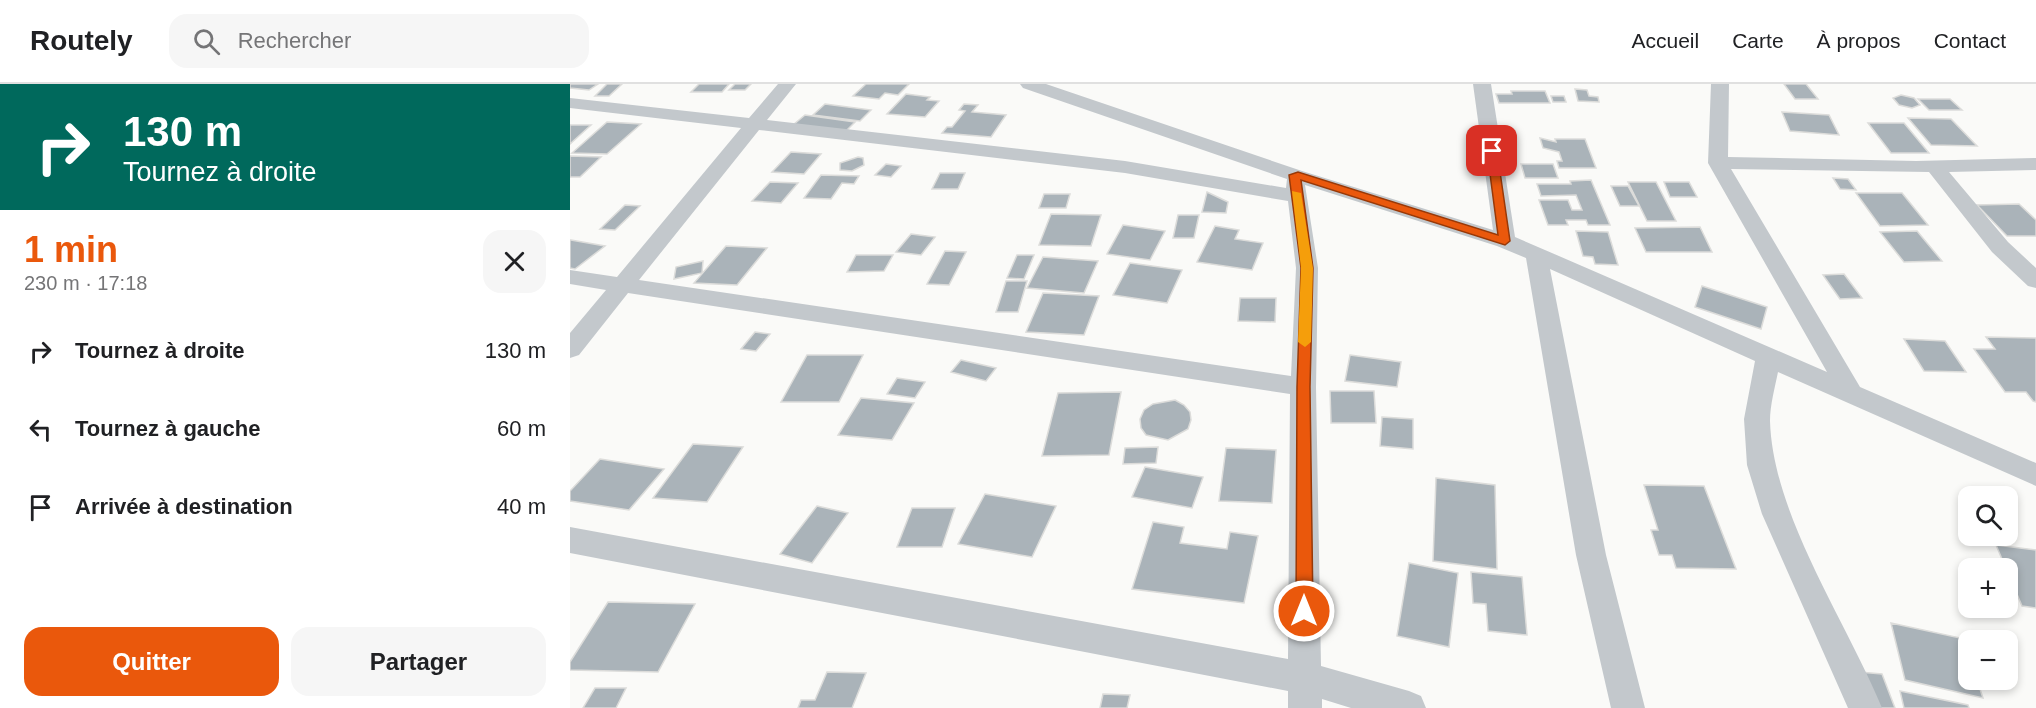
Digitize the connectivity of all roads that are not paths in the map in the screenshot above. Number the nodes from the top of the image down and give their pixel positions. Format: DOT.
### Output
graph roads {
  1 [pos="787,84"];
  2 [pos="1029,84"];
  3 [pos="1482,84"];
  4 [pos="1720,84"];
  5 [pos="570,103"];
  6 [pos="754,126"];
  7 [pos="1718,164"];
  8 [pos="2036,164"];
  9 [pos="1935,167"];
  10 [pos="1295,186"];
  11 [pos="1505,241"];
  12 [pos="1536,255"];
  13 [pos="570,277"];
  14 [pos="2036,281"];
  15 [pos="624,284"];
  16 [pos="570,348"];
  17 [pos="1768,357"];
  18 [pos="1303,387"];
  19 [pos="1850,391"];
  20 [pos="2036,475"];
  21 [pos="570,540"];
  22 [pos="1305,693"];
  23 [pos="1409,708"];
  24 [pos="1628,708"];
  25 [pos="1865,708"];
  1 -- 6 [label="street"];
  2 -- 10 [label="street"];
  3 -- 11 [label="street"];
  4 -- 7 [label="street"];
  5 -- 6 [label="street"];
  6 -- 10 [label="street"];
  6 -- 15 [label="street"];
  7 -- 9 [label="street"];
  7 -- 19 [label="street"];
  8 -- 9 [label="street"];
  9 -- 14 [label="street"];
  10 -- 11 [label="street"];
  10 -- 18 [label="street"];
  11 -- 12 [label="street"];
  12 -- 17 [label="street"];
  12 -- 24 [label="street"];
  13 -- 15 [label="street"];
  15 -- 16 [label="street"];
  15 -- 18 [label="street"];
  17 -- 19 [label="street"];
  17 -- 25 [label="street"];
  18 -- 22 [label="street"];
  19 -- 20 [label="street"];
  21 -- 22 [label="street"];
  22 -- 23 [label="street"];
}
